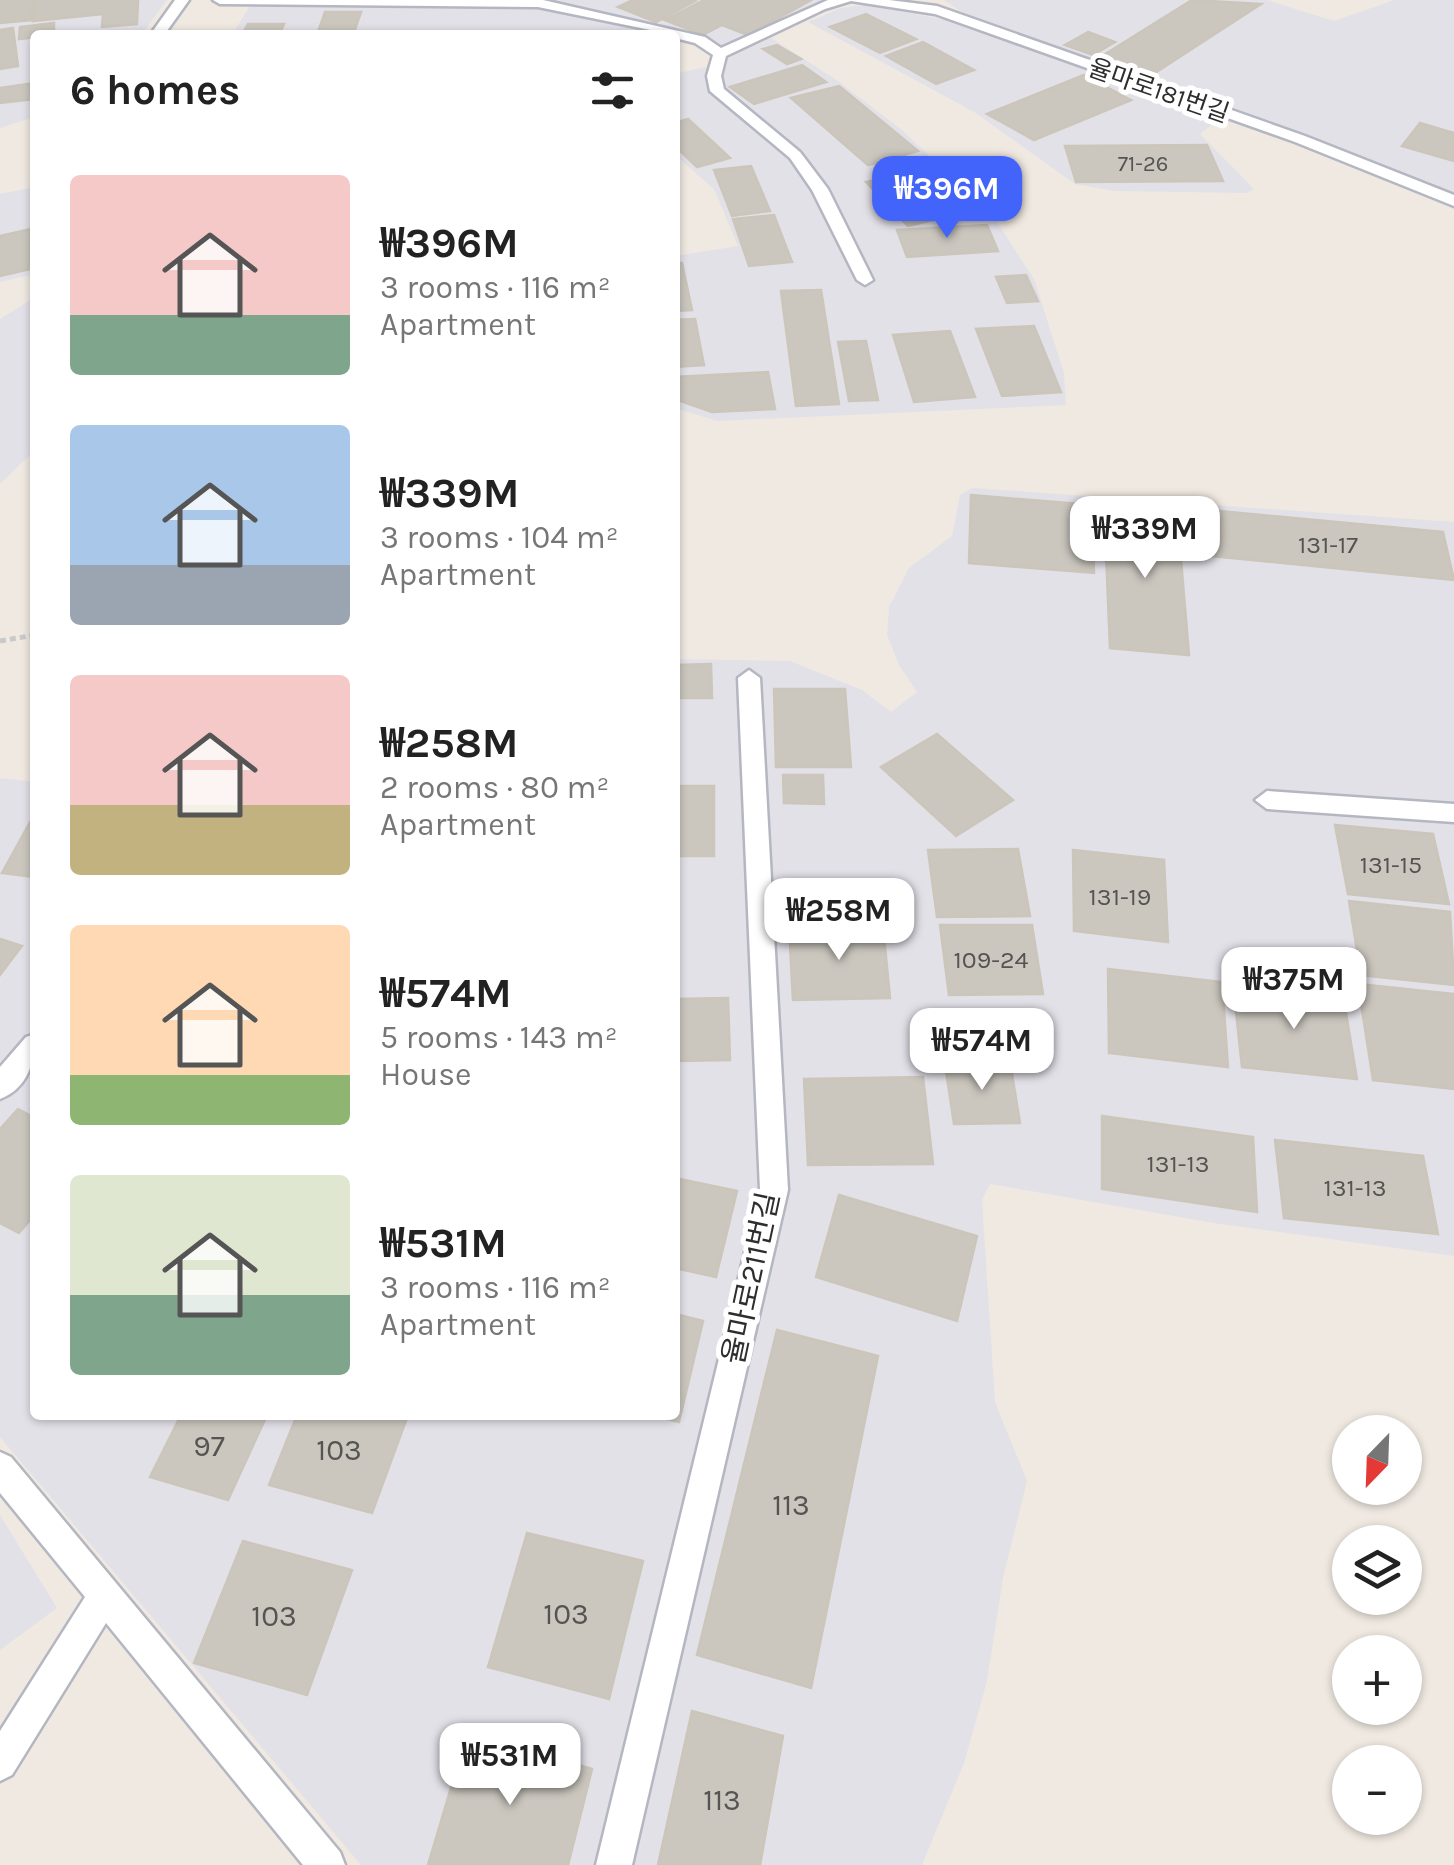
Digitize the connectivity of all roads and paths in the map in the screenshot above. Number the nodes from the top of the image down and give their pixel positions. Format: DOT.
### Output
graph roads {
  1 [pos="182,0"];
  2 [pos="220,0"];
  3 [pos="845,0"];
  4 [pos="858,0"];
  5 [pos="161,30"];
  6 [pos="656,30"];
  7 [pos="680,35"];
  8 [pos="720,54"];
  9 [pos="1454,201"];
  10 [pos="866,280"];
  11 [pos="30,636"];
  12 [pos="0,641"];
  13 [pos="748,678"];
  14 [pos="1268,800"];
  15 [pos="1454,813"];
  16 [pos="30,1051"];
  17 [pos="0,1088"];
  18 [pos="0,1468"];
  19 [pos="106,1595"];
  20 [pos="0,1763"];
  21 [pos="327,1865"];
  22 [pos="614,1865"];
  1 -- 5 [label="lane"];
  2 -- 6 [label="lane"];
  3 -- 8 [label="lane"];
  4 -- 9 [label="lane, 율마로181번길"];
  7 -- 8 [label="lane"];
  8 -- 10 [label="lane"];
  11 -- 12 [label="path"];
  13 -- 22 [label="lane, 율마로211번길"];
  14 -- 15 [label="lane"];
  16 -- 17 [label="lane"];
  18 -- 19 [label="lane"];
  19 -- 20 [label="lane"];
  19 -- 21 [label="lane"];
}
